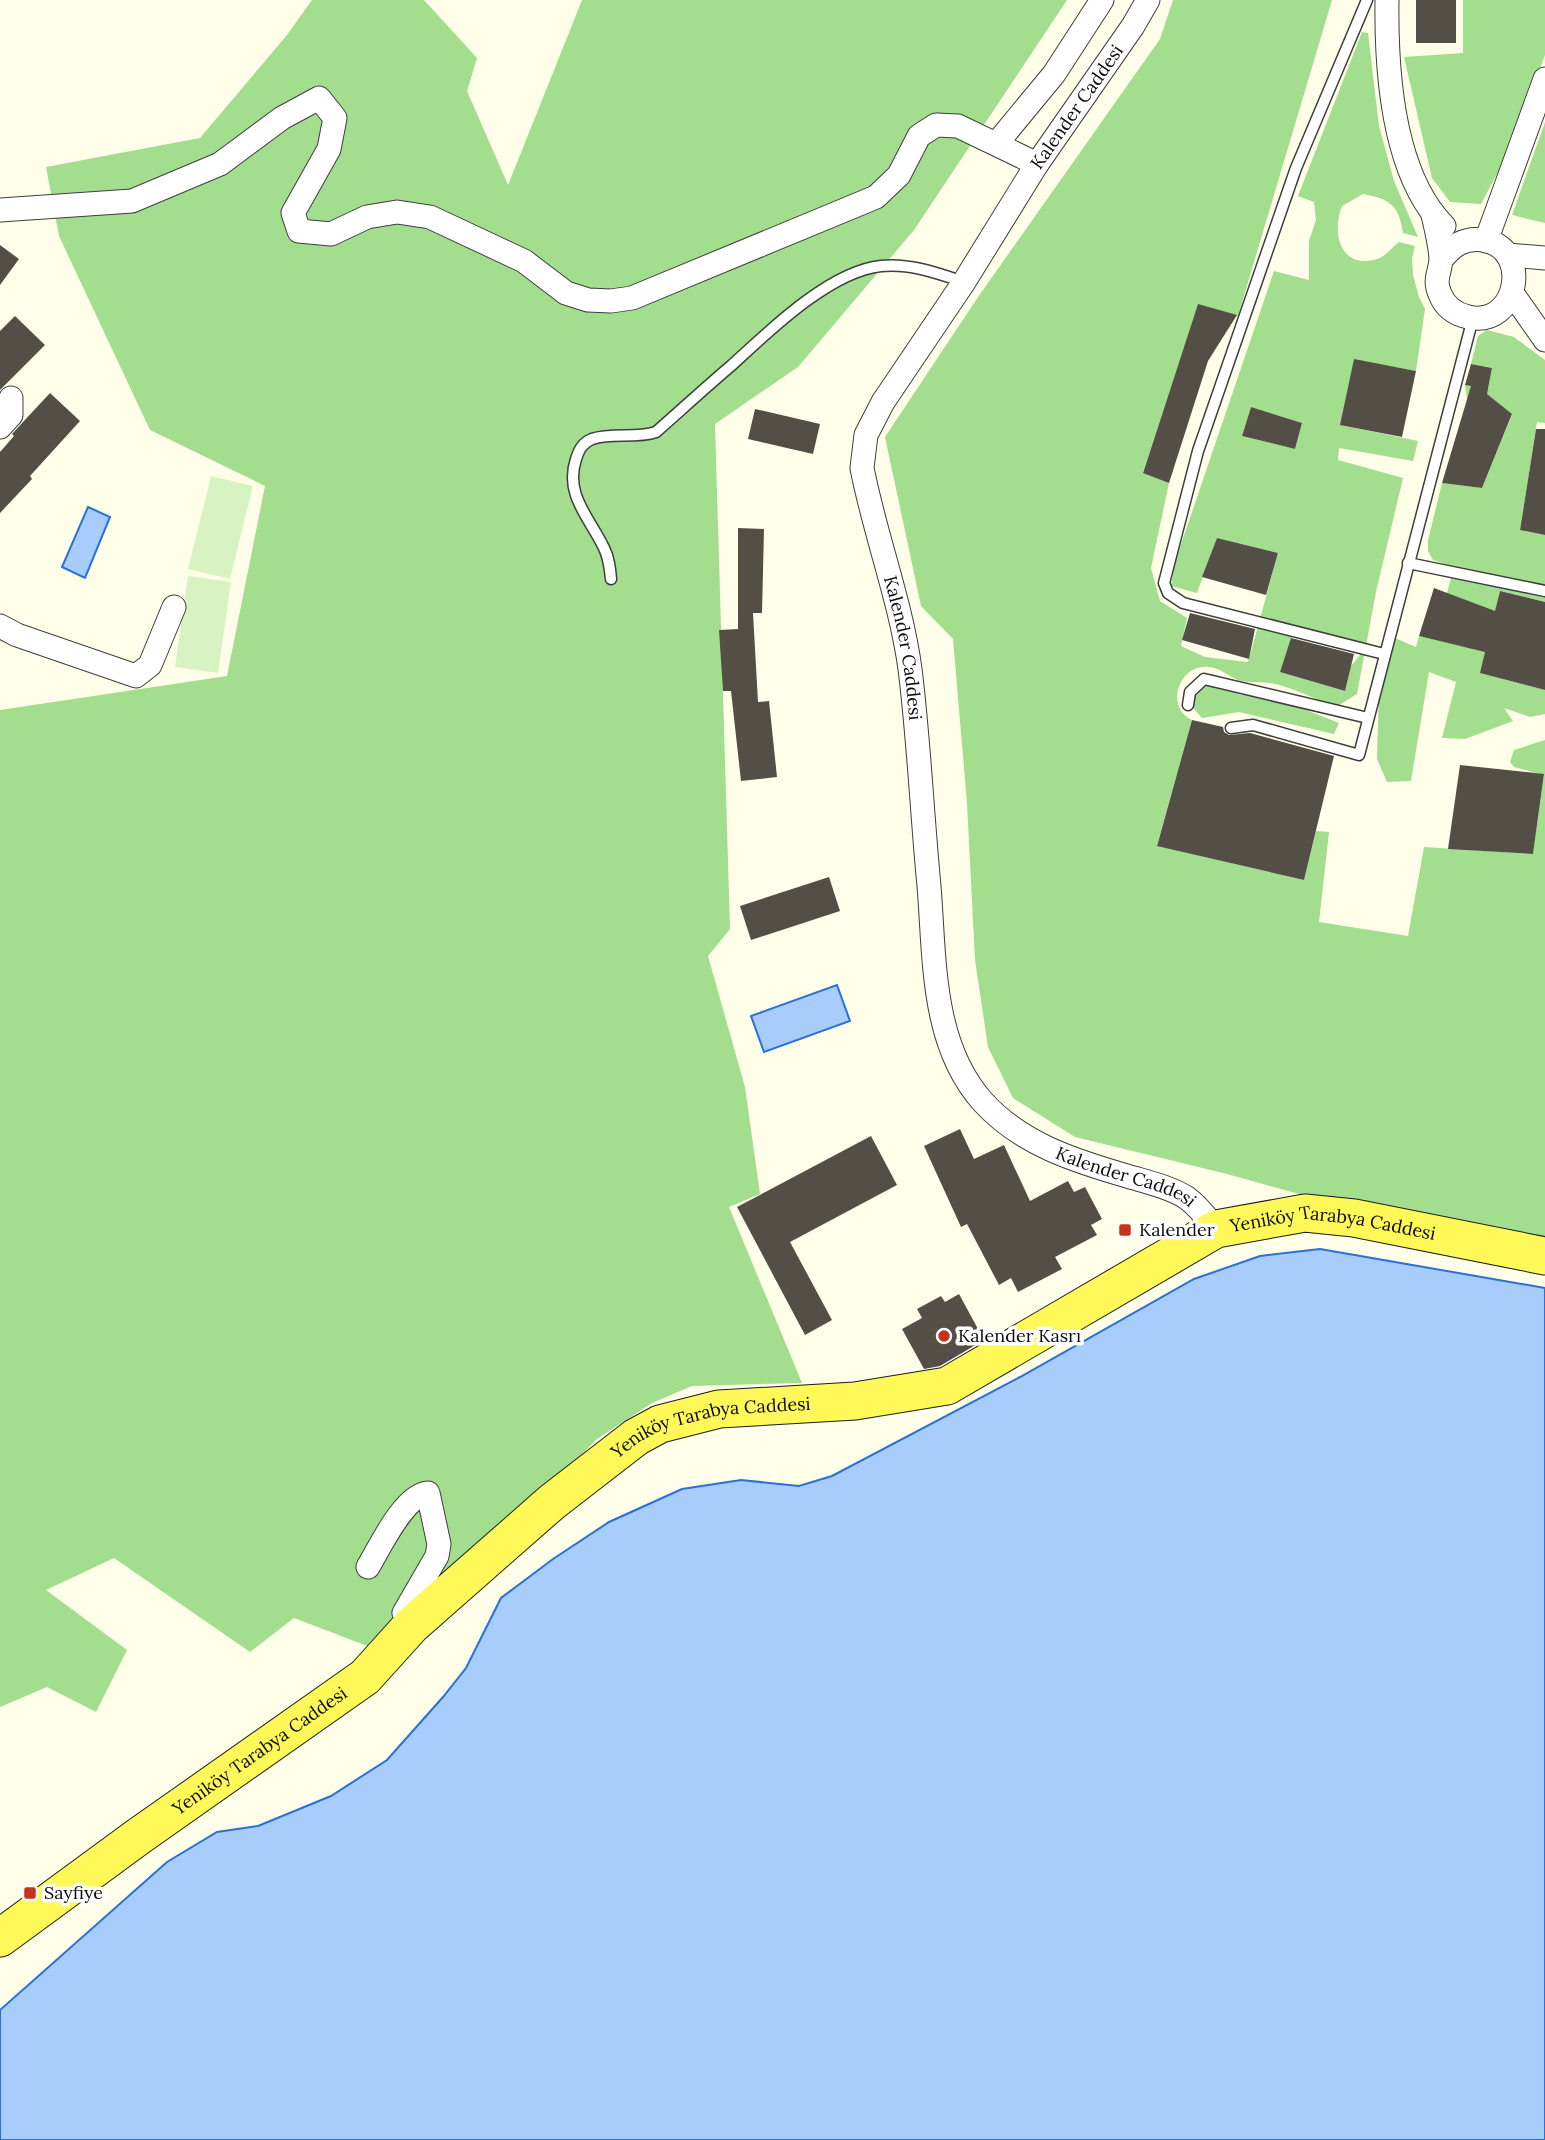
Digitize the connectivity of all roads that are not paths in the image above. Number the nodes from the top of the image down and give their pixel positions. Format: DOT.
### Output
graph roads {
  1 [pos="1102,0"];
  2 [pos="1148,0"];
  3 [pos="1367,0"];
  4 [pos="1387,0"];
  5 [pos="1545,79"];
  6 [pos="997,143"];
  7 [pos="1037,164"];
  8 [pos="0,210"];
  9 [pos="1433,215"];
  10 [pos="1486,240"];
  11 [pos="1461,242"];
  12 [pos="1508,255"];
  13 [pos="1545,258"];
  14 [pos="1441,260"];
  15 [pos="1545,265"];
  16 [pos="964,282"];
  17 [pos="1514,287"];
  18 [pos="1483,316"];
  19 [pos="1541,336"];
  20 [pos="10,398"];
  21 [pos="0,428"];
  22 [pos="1408,563"];
  23 [pos="611,579"];
  24 [pos="1545,592"];
  25 [pos="174,607"];
  26 [pos="0,626"];
  27 [pos="1384,654"];
  28 [pos="1188,705"];
  29 [pos="1368,718"];
  30 [pos="1231,728"];
  31 [pos="1216,1229"];
  32 [pos="1545,1256"];
  33 [pos="368,1567"];
  34 [pos="412,1626"];
  35 [pos="0,1938"];
  1 -- 6 [label="street"];
  2 -- 7 [label="street, Kalender Caddesi"];
  3 -- 27 [label="lane"];
  4 -- 9 [label="street"];
  5 -- 10 [label="street"];
  6 -- 7 [label="street"];
  6 -- 8 [label="street"];
  7 -- 16 [label="street, Kalender Caddesi"];
  9 -- 11 [label="street"];
  9 -- 14 [label="street"];
  10 -- 11 [label="street"];
  10 -- 12 [label="street"];
  11 -- 14 [label="street"];
  12 -- 13 [label="street"];
  12 -- 17 [label="street"];
  14 -- 18 [label="street"];
  15 -- 17 [label="street"];
  16 -- 23 [label="lane"];
  16 -- 31 [label="street, Kalender Caddesi"];
  17 -- 18 [label="street"];
  17 -- 19 [label="street"];
  18 -- 19 [label="street"];
  18 -- 22 [label="lane"];
  20 -- 21 [label="street"];
  22 -- 24 [label="lane"];
  22 -- 27 [label="lane"];
  25 -- 26 [label="street"];
  27 -- 29 [label="lane"];
  28 -- 29 [label="lane"];
  29 -- 30 [label="lane"];
  31 -- 32 [label="main road, Yeniköy Tarabya Caddesi"];
  31 -- 34 [label="main road, Yeniköy Tarabya Caddesi"];
  33 -- 34 [label="street"];
  34 -- 35 [label="main road, Yeniköy Tarabya Caddesi"];
}
